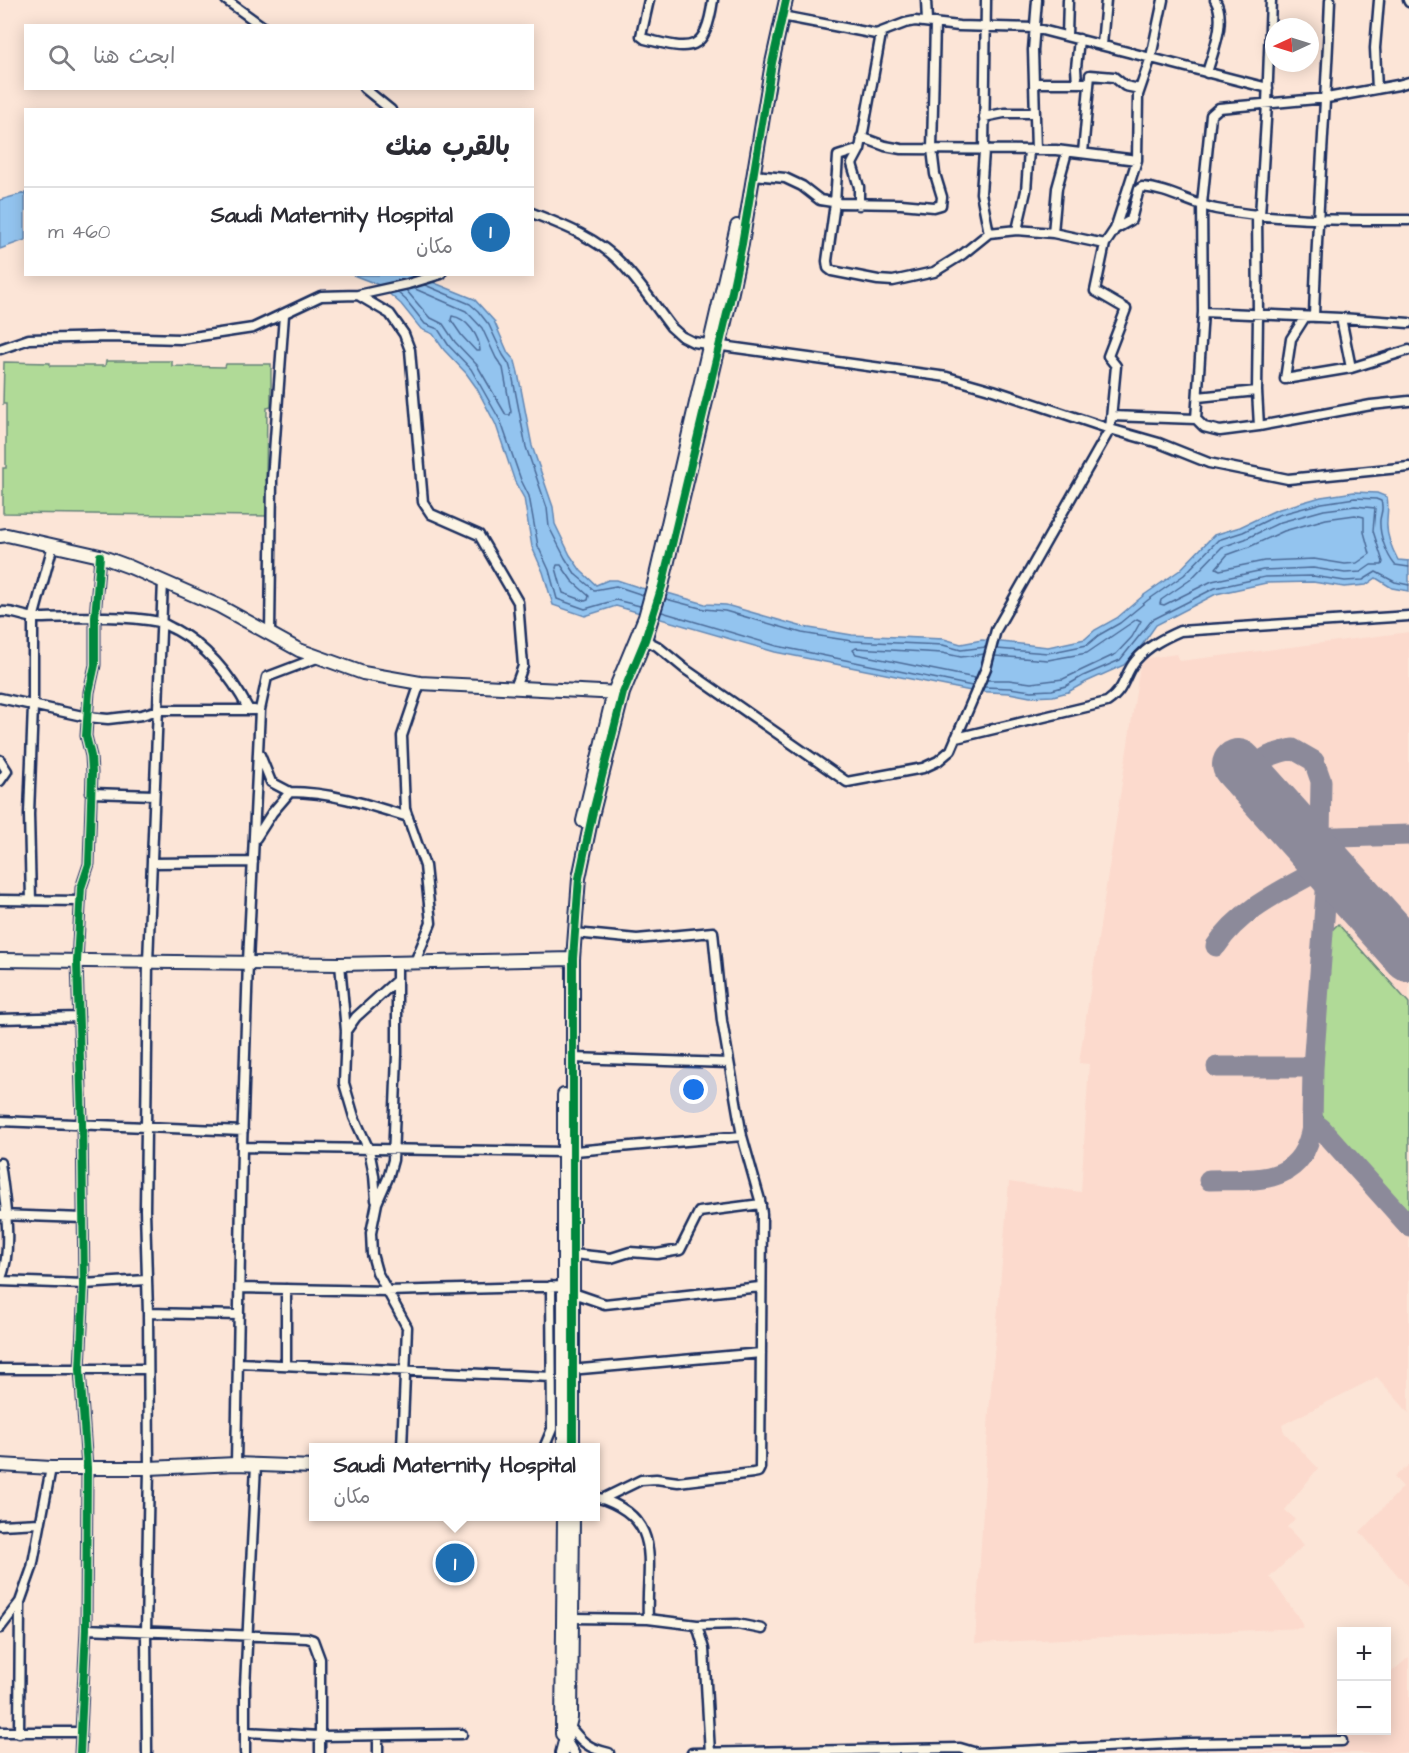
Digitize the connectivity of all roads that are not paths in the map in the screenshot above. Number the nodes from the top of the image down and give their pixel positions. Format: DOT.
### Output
graph roads {
  1 [pos="226,0"];
  2 [pos="649,0"];
  3 [pos="713,0"];
  4 [pos="777,0"];
  5 [pos="786,0"];
  6 [pos="926,0"];
  7 [pos="986,0"];
  8 [pos="1037,0"];
  9 [pos="1068,0"];
  10 [pos="1106,0"];
  11 [pos="1163,0"];
  12 [pos="1215,0"];
  13 [pos="1271,0"];
  14 [pos="1330,0"];
  15 [pos="1379,0"];
  16 [pos="782,16"];
  17 [pos="931,22"];
  18 [pos="259,24"];
  19 [pos="986,26"];
  20 [pos="1034,28"];
  21 [pos="881,34"];
  22 [pos="1067,36"];
  23 [pos="1079,39"];
  24 [pos="1102,45"];
  25 [pos="1151,57"];
  26 [pos="1207,73"];
  27 [pos="1409,81"];
  28 [pos="1034,83"];
  29 [pos="1077,83"];
  30 [pos="1089,83"];
  31 [pos="1268,88"];
  32 [pos="1140,89"];
  33 [pos="1377,89"];
  34 [pos="366,90"];
  35 [pos="1327,98"];
  36 [pos="1267,104"];
  37 [pos="389,108"];
  38 [pos="1035,113"];
  39 [pos="984,117"];
  40 [pos="861,137"];
  41 [pos="860,149"];
  42 [pos="932,150"];
  43 [pos="1033,150"];
  44 [pos="984,151"];
  45 [pos="1067,152"];
  46 [pos="1083,153"];
  47 [pos="1137,160"];
  48 [pos="754,175"];
  49 [pos="835,203"];
  50 [pos="1202,204"];
  51 [pos="859,205"];
  52 [pos="534,214"];
  53 [pos="1258,214"];
  54 [pos="534,218"];
  55 [pos="1316,220"];
  56 [pos="1409,220"];
  57 [pos="561,224"];
  58 [pos="1115,229"];
  59 [pos="1017,231"];
  60 [pos="989,233"];
  61 [pos="1053,233"];
  62 [pos="1106,244"];
  63 [pos="434,276"];
  64 [pos="358,295"];
  65 [pos="1203,312"];
  66 [pos="1258,314"];
  67 [pos="284,315"];
  68 [pos="1309,317"];
  69 [pos="1341,318"];
  70 [pos="1409,323"];
  71 [pos="713,346"];
  72 [pos="0,349"];
  73 [pos="1409,350"];
  74 [pos="1351,368"];
  75 [pos="1257,391"];
  76 [pos="1198,397"];
  77 [pos="1409,401"];
  78 [pos="1111,416"];
  79 [pos="1197,418"];
  80 [pos="1259,426"];
  81 [pos="1110,429"];
  82 [pos="1409,467"];
  83 [pos="0,536"];
  84 [pos="53,544"];
  85 [pos="100,556"];
  86 [pos="163,581"];
  87 [pos="4,611"];
  88 [pos="1409,616"];
  89 [pos="95,617"];
  90 [pos="648,618"];
  91 [pos="33,619"];
  92 [pos="0,621"];
  93 [pos="162,623"];
  94 [pos="270,633"];
  95 [pos="645,640"];
  96 [pos="317,658"];
  97 [pos="420,683"];
  98 [pos="514,688"];
  99 [pos="618,692"];
  100 [pos="0,698"];
  101 [pos="33,706"];
  102 [pos="158,710"];
  103 [pos="249,710"];
  104 [pos="260,710"];
  105 [pos="87,717"];
  106 [pos="956,738"];
  107 [pos="258,750"];
  108 [pos="0,760"];
  109 [pos="0,781"];
  110 [pos="290,792"];
  111 [pos="92,793"];
  112 [pos="154,795"];
  113 [pos="408,817"];
  114 [pos="254,841"];
  115 [pos="253,862"];
  116 [pos="152,863"];
  117 [pos="0,900"];
  118 [pos="31,901"];
  119 [pos="80,901"];
  120 [pos="575,933"];
  121 [pos="568,958"];
  122 [pos="0,960"];
  123 [pos="77,962"];
  124 [pos="148,962"];
  125 [pos="248,962"];
  126 [pos="397,962"];
  127 [pos="415,962"];
  128 [pos="340,964"];
  129 [pos="397,980"];
  130 [pos="79,1017"];
  131 [pos="0,1019"];
  132 [pos="346,1031"];
  133 [pos="572,1058"];
  134 [pos="729,1063"];
  135 [pos="0,1121"];
  136 [pos="82,1123"];
  137 [pos="147,1126"];
  138 [pos="243,1131"];
  139 [pos="742,1136"];
  140 [pos="242,1147"];
  141 [pos="393,1149"];
  142 [pos="369,1150"];
  143 [pos="568,1152"];
  144 [pos="0,1163"];
  145 [pos="377,1203"];
  146 [pos="761,1204"];
  147 [pos="3,1214"];
  148 [pos="83,1218"];
  149 [pos="573,1254"];
  150 [pos="0,1280"];
  151 [pos="146,1280"];
  152 [pos="84,1284"];
  153 [pos="551,1286"];
  154 [pos="760,1287"];
  155 [pos="240,1288"];
  156 [pos="570,1288"];
  157 [pos="286,1289"];
  158 [pos="387,1291"];
  159 [pos="148,1313"];
  160 [pos="239,1315"];
  161 [pos="558,1334"];
  162 [pos="761,1353"];
  163 [pos="238,1363"];
  164 [pos="286,1365"];
  165 [pos="0,1369"];
  166 [pos="80,1369"];
  167 [pos="147,1369"];
  168 [pos="569,1370"];
  169 [pos="406,1371"];
  170 [pos="552,1377"];
  171 [pos="558,1395"];
  172 [pos="402,1443"];
  173 [pos="546,1443"];
  174 [pos="563,1443"];
  175 [pos="573,1443"];
  176 [pos="236,1464"];
  177 [pos="0,1465"];
  178 [pos="256,1465"];
  179 [pos="309,1467"];
  180 [pos="51,1468"];
  181 [pos="87,1468"];
  182 [pos="149,1468"];
  183 [pos="600,1498"];
  184 [pos="600,1499"];
  185 [pos="565,1521"];
  186 [pos="572,1521"];
  187 [pos="40,1523"];
  188 [pos="0,1524"];
  189 [pos="568,1538"];
  190 [pos="20,1602"];
  191 [pos="572,1618"];
  192 [pos="648,1619"];
  193 [pos="697,1625"];
  194 [pos="0,1628"];
  195 [pos="86,1629"];
  196 [pos="762,1629"];
  197 [pos="146,1633"];
  198 [pos="247,1637"];
  199 [pos="567,1683"];
  200 [pos="565,1729"];
  201 [pos="0,1732"];
  202 [pos="80,1732"];
  203 [pos="245,1732"];
  204 [pos="19,1733"];
  205 [pos="462,1734"];
  206 [pos="321,1736"];
  207 [pos="378,1736"];
  208 [pos="1342,1741"];
  209 [pos="80,1753"];
  210 [pos="147,1753"];
  211 [pos="245,1753"];
  212 [pos="320,1753"];
  213 [pos="378,1753"];
  214 [pos="561,1753"];
  215 [pos="574,1753"];
  216 [pos="609,1753"];
  217 [pos="692,1753"];
  218 [pos="710,1753"];
  219 [pos="977,1753"];
  1 -- 18 [label="street"];
  2 -- 3 [label="street"];
  4 -- 71 [label="street"];
  5 -- 16 [label="street"];
  6 -- 17 [label="street"];
  7 -- 19 [label="street"];
  8 -- 20 [label="street"];
  9 -- 22 [label="street"];
  10 -- 24 [label="street"];
  11 -- 25 [label="street"];
  12 -- 26 [label="street"];
  13 -- 31 [label="street"];
  14 -- 35 [label="street"];
  15 -- 33 [label="street"];
  16 -- 21 [label="street"];
  16 -- 48 [label="street"];
  17 -- 19 [label="street"];
  17 -- 21 [label="street"];
  17 -- 42 [label="street"];
  19 -- 20 [label="street"];
  19 -- 39 [label="street"];
  20 -- 22 [label="street"];
  20 -- 28 [label="street"];
  21 -- 40 [label="street"];
  22 -- 23 [label="street"];
  23 -- 24 [label="street"];
  23 -- 29 [label="street"];
  24 -- 25 [label="street"];
  25 -- 26 [label="street"];
  25 -- 32 [label="street"];
  26 -- 31 [label="street"];
  27 -- 33 [label="street"];
  28 -- 29 [label="street"];
  28 -- 38 [label="street"];
  29 -- 30 [label="street"];
  30 -- 32 [label="street"];
  30 -- 46 [label="street"];
  31 -- 36 [label="street"];
  32 -- 47 [label="street"];
  33 -- 35 [label="street"];
  34 -- 37 [label="street"];
  35 -- 36 [label="street"];
  35 -- 55 [label="street"];
  36 -- 50 [label="street"];
  36 -- 53 [label="street"];
  38 -- 39 [label="street"];
  38 -- 43 [label="street"];
  39 -- 44 [label="street"];
  40 -- 41 [label="street"];
  40 -- 42 [label="street"];
  41 -- 49 [label="street"];
  41 -- 51 [label="street"];
  42 -- 44 [label="street"];
  42 -- 51 [label="street"];
  43 -- 44 [label="street"];
  43 -- 45 [label="street"];
  43 -- 59 [label="street"];
  44 -- 60 [label="street"];
  45 -- 46 [label="street"];
  45 -- 61 [label="street"];
  46 -- 47 [label="street"];
  47 -- 58 [label="street"];
  48 -- 49 [label="street"];
  48 -- 71 [label="street"];
  49 -- 51 [label="street"];
  49 -- 60 [label="street"];
  50 -- 53 [label="street"];
  50 -- 58 [label="street"];
  50 -- 65 [label="street"];
  52 -- 57 [label="street"];
  53 -- 55 [label="street"];
  53 -- 66 [label="street"];
  54 -- 57 [label="street"];
  55 -- 56 [label="street"];
  55 -- 68 [label="street"];
  57 -- 71 [label="street"];
  58 -- 62 [label="street"];
  59 -- 60 [label="street"];
  59 -- 61 [label="street"];
  61 -- 62 [label="street"];
  62 -- 78 [label="street"];
  63 -- 64 [label="street"];
  64 -- 67 [label="street"];
  64 -- 98 [label="street"];
  65 -- 66 [label="street"];
  65 -- 76 [label="street"];
  66 -- 68 [label="street"];
  66 -- 75 [label="street"];
  67 -- 72 [label="street"];
  67 -- 94 [label="street"];
  68 -- 69 [label="street"];
  68 -- 74 [label="street"];
  69 -- 70 [label="street"];
  69 -- 74 [label="street"];
  71 -- 81 [label="street"];
  71 -- 90 [label="street"];
  73 -- 74 [label="street"];
  75 -- 76 [label="street"];
  75 -- 80 [label="street"];
  76 -- 79 [label="street"];
  77 -- 80 [label="street"];
  78 -- 79 [label="street"];
  78 -- 81 [label="street"];
  79 -- 80 [label="street"];
  81 -- 82 [label="street"];
  81 -- 106 [label="street"];
  83 -- 84 [label="street"];
  84 -- 85 [label="street"];
  84 -- 91 [label="street"];
  85 -- 86 [label="street"];
  85 -- 89 [label="street"];
  86 -- 93 [label="street"];
  86 -- 94 [label="street"];
  87 -- 91 [label="street"];
  87 -- 92 [label="street"];
  88 -- 106 [label="street"];
  89 -- 91 [label="street"];
  89 -- 93 [label="street"];
  89 -- 105 [label="street"];
  90 -- 95 [label="street"];
  90 -- 99 [label="street"];
  91 -- 101 [label="street"];
  93 -- 102 [label="street"];
  93 -- 103 [label="street"];
  94 -- 96 [label="street"];
  95 -- 99 [label="street"];
  95 -- 106 [label="street"];
  96 -- 97 [label="street"];
  96 -- 104 [label="street"];
  97 -- 98 [label="street"];
  97 -- 113 [label="street"];
  98 -- 99 [label="street"];
  99 -- 120 [label="street"];
  99 -- 121 [label="street"];
  100 -- 101 [label="street"];
  101 -- 105 [label="street"];
  101 -- 118 [label="street"];
  102 -- 103 [label="street"];
  102 -- 105 [label="street"];
  102 -- 112 [label="street"];
  103 -- 104 [label="street"];
  104 -- 107 [label="street"];
  105 -- 111 [label="street"];
  107 -- 110 [label="street"];
  107 -- 114 [label="street"];
  108 -- 109 [label="street"];
  110 -- 113 [label="street"];
  110 -- 114 [label="street"];
  111 -- 112 [label="street"];
  111 -- 119 [label="street"];
  112 -- 116 [label="street"];
  113 -- 127 [label="street"];
  114 -- 115 [label="street"];
  115 -- 116 [label="street"];
  115 -- 125 [label="street"];
  116 -- 124 [label="street"];
  117 -- 118 [label="street"];
  118 -- 119 [label="street"];
  119 -- 123 [label="street"];
  120 -- 121 [label="street"];
  120 -- 134 [label="street"];
  121 -- 127 [label="street"];
  121 -- 133 [label="street"];
  121 -- 143 [label="street"];
  122 -- 123 [label="street"];
  123 -- 124 [label="street"];
  123 -- 130 [label="street"];
  124 -- 125 [label="street"];
  124 -- 137 [label="street"];
  125 -- 128 [label="street"];
  125 -- 138 [label="street"];
  126 -- 127 [label="street"];
  126 -- 128 [label="street"];
  126 -- 129 [label="street"];
  128 -- 132 [label="street"];
  129 -- 132 [label="street"];
  129 -- 141 [label="street"];
  130 -- 131 [label="street"];
  130 -- 136 [label="street"];
  132 -- 142 [label="street"];
  133 -- 134 [label="street"];
  133 -- 143 [label="street"];
  134 -- 139 [label="street"];
  135 -- 136 [label="street"];
  136 -- 137 [label="street"];
  136 -- 148 [label="street"];
  137 -- 138 [label="street"];
  137 -- 151 [label="street"];
  138 -- 140 [label="street"];
  139 -- 143 [label="street"];
  139 -- 146 [label="street"];
  140 -- 142 [label="street"];
  140 -- 155 [label="street"];
  141 -- 142 [label="street"];
  141 -- 143 [label="street"];
  141 -- 145 [label="street"];
  142 -- 145 [label="street"];
  143 -- 149 [label="street"];
  143 -- 156 [label="street"];
  144 -- 147 [label="street"];
  145 -- 158 [label="street"];
  146 -- 149 [label="street"];
  146 -- 154 [label="street"];
  147 -- 148 [label="street"];
  147 -- 150 [label="street"];
  148 -- 152 [label="street"];
  149 -- 156 [label="street"];
  150 -- 152 [label="street"];
  151 -- 152 [label="street"];
  151 -- 159 [label="street"];
  152 -- 166 [label="street"];
  153 -- 156 [label="street"];
  153 -- 158 [label="street"];
  153 -- 161 [label="street"];
  154 -- 156 [label="street"];
  154 -- 162 [label="street"];
  155 -- 157 [label="street"];
  155 -- 160 [label="street"];
  156 -- 161 [label="street"];
  156 -- 168 [label="street"];
  157 -- 158 [label="street"];
  157 -- 164 [label="street"];
  158 -- 169 [label="street"];
  159 -- 160 [label="street"];
  159 -- 167 [label="street"];
  160 -- 163 [label="street"];
  161 -- 168 [label="street"];
  161 -- 170 [label="street"];
  162 -- 168 [label="street"];
  162 -- 183 [label="street"];
  163 -- 164 [label="street"];
  163 -- 176 [label="street"];
  164 -- 169 [label="street"];
  165 -- 166 [label="street"];
  166 -- 167 [label="street"];
  166 -- 181 [label="street"];
  167 -- 182 [label="street"];
  168 -- 171 [label="street"];
  168 -- 175 [label="street"];
  169 -- 170 [label="street"];
  169 -- 172 [label="street"];
  170 -- 171 [label="street"];
  171 -- 173 [label="street"];
  171 -- 174 [label="street"];
  176 -- 178 [label="street"];
  176 -- 182 [label="street"];
  177 -- 180 [label="street"];
  178 -- 179 [label="street"];
  178 -- 198 [label="street"];
  180 -- 181 [label="street"];
  180 -- 187 [label="street"];
  181 -- 182 [label="street"];
  181 -- 195 [label="street"];
  182 -- 197 [label="street"];
  184 -- 192 [label="street"];
  185 -- 189 [label="street"];
  186 -- 189 [label="street"];
  187 -- 188 [label="street"];
  187 -- 190 [label="street"];
  189 -- 191 [label="street"];
  189 -- 199 [label="street"];
  190 -- 194 [label="street"];
  190 -- 204 [label="street"];
  191 -- 192 [label="street"];
  191 -- 199 [label="street"];
  192 -- 193 [label="street"];
  193 -- 196 [label="street"];
  193 -- 218 [label="street"];
  195 -- 197 [label="street"];
  195 -- 202 [label="street"];
  197 -- 198 [label="street"];
  197 -- 210 [label="street"];
  198 -- 203 [label="street"];
  198 -- 206 [label="street"];
  199 -- 200 [label="street"];
  200 -- 214 [label="street"];
  200 -- 215 [label="street"];
  200 -- 216 [label="street"];
  201 -- 204 [label="street"];
  202 -- 204 [label="street"];
  202 -- 209 [label="street"];
  203 -- 206 [label="street"];
  203 -- 211 [label="street"];
  205 -- 207 [label="street"];
  206 -- 207 [label="street"];
  206 -- 212 [label="street"];
  207 -- 213 [label="street"];
  208 -- 219 [label="street"];
  217 -- 218 [label="street"];
  218 -- 219 [label="street"];
}
